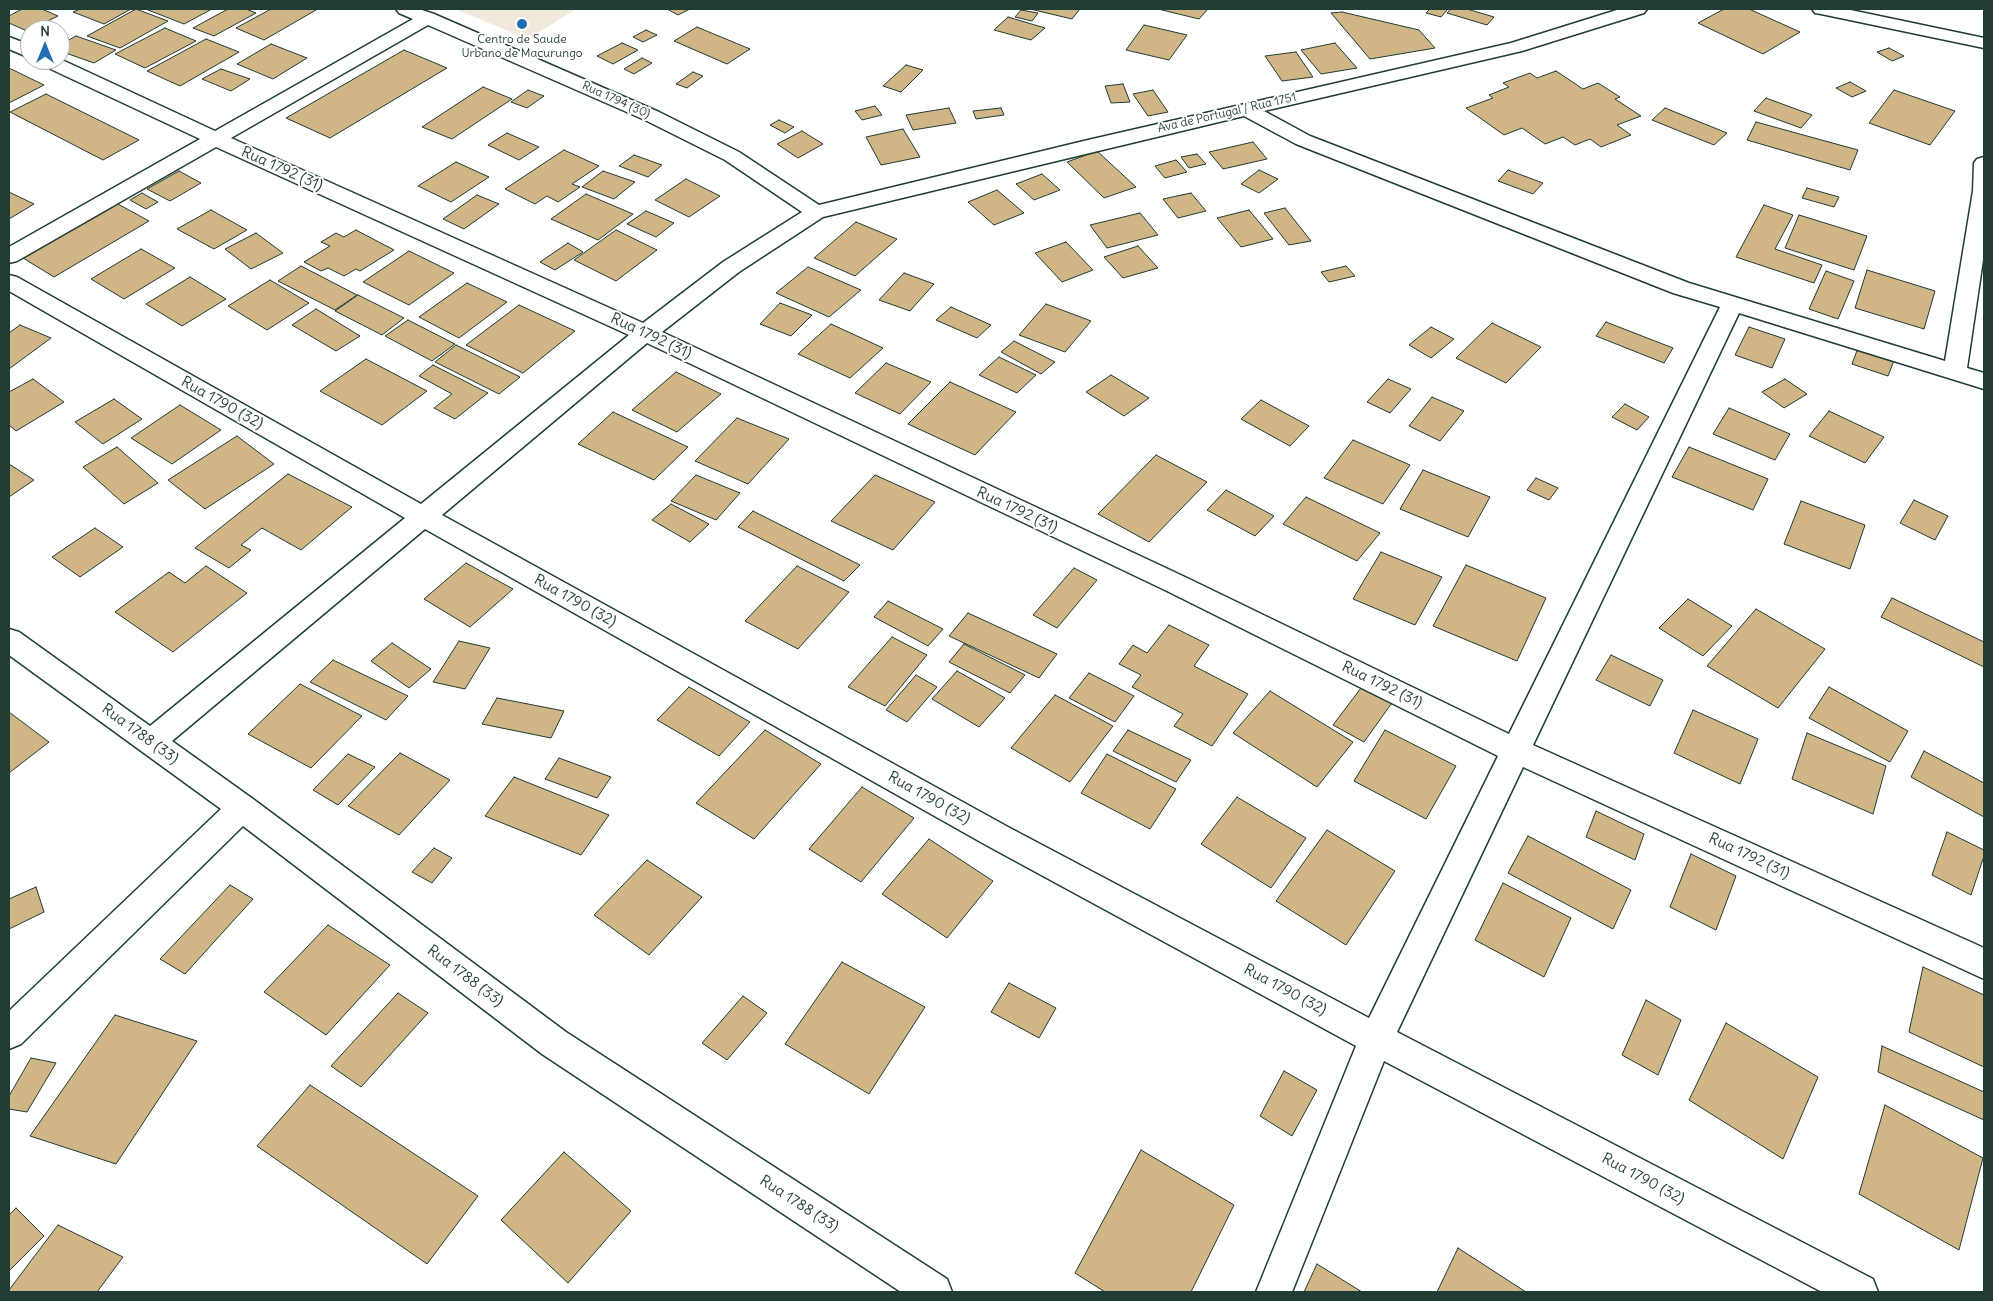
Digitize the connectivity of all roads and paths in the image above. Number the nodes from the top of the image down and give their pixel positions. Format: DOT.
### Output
graph roads {
  1 [pos="405,9"];
  2 [pos="1638,9"];
  3 [pos="1821,9"];
  4 [pos="428,18"];
  5 [pos="1984,43"];
  6 [pos="68,70"];
  7 [pos="1246,109"];
  8 [pos="216,139"];
  9 [pos="1984,164"];
  10 [pos="816,212"];
  11 [pos="9,256"];
  12 [pos="9,282"];
  13 [pos="1733,303"];
  14 [pos="645,333"];
  15 [pos="1956,373"];
  16 [pos="1984,381"];
  17 [pos="422,516"];
  18 [pos="9,640"];
  19 [pos="152,742"];
  20 [pos="1517,750"];
  21 [pos="242,808"];
  22 [pos="1984,964"];
  23 [pos="9,1033"];
  24 [pos="1376,1039"];
  25 [pos="934,1292"];
  26 [pos="1274,1292"];
  27 [pos="1860,1292"];
  1 -- 4 [label="street, Rua 1794 (30)"];
  2 -- 7 [label="street, Ava de Portugal / Rua 1751"];
  3 -- 5 [label="street"];
  4 -- 8 [label="street"];
  4 -- 10 [label="street, Rua 1794 (30)"];
  6 -- 8 [label="street, Rua 1792 (31)"];
  7 -- 10 [label="street, Ava de Portugal / Rua 1751"];
  7 -- 13 [label="street"];
  8 -- 11 [label="street"];
  8 -- 14 [label="street, Rua 1792 (31)"];
  9 -- 15 [label="street"];
  10 -- 14 [label="street, Ava de Portugal / Rua 1751"];
  12 -- 17 [label="street, Rua 1790 (32)"];
  13 -- 15 [label="street"];
  13 -- 20 [label="street"];
  14 -- 17 [label="street, Ava de Portugal / Rua 1751"];
  14 -- 20 [label="street, Rua 1792 (31)"];
  15 -- 16 [label="street"];
  17 -- 19 [label="street, Ava de Portugal / Rua 1751"];
  17 -- 24 [label="street, Rua 1790 (32)"];
  18 -- 19 [label="street, Rua 1788 (33)"];
  19 -- 21 [label="street, Rua 1788 (33)"];
  20 -- 22 [label="street, Rua 1792 (31)"];
  20 -- 24 [label="street"];
  21 -- 23 [label="street"];
  21 -- 25 [label="street, Rua 1788 (33)"];
  24 -- 26 [label="street"];
  24 -- 27 [label="street, Rua 1790 (32)"];
}
